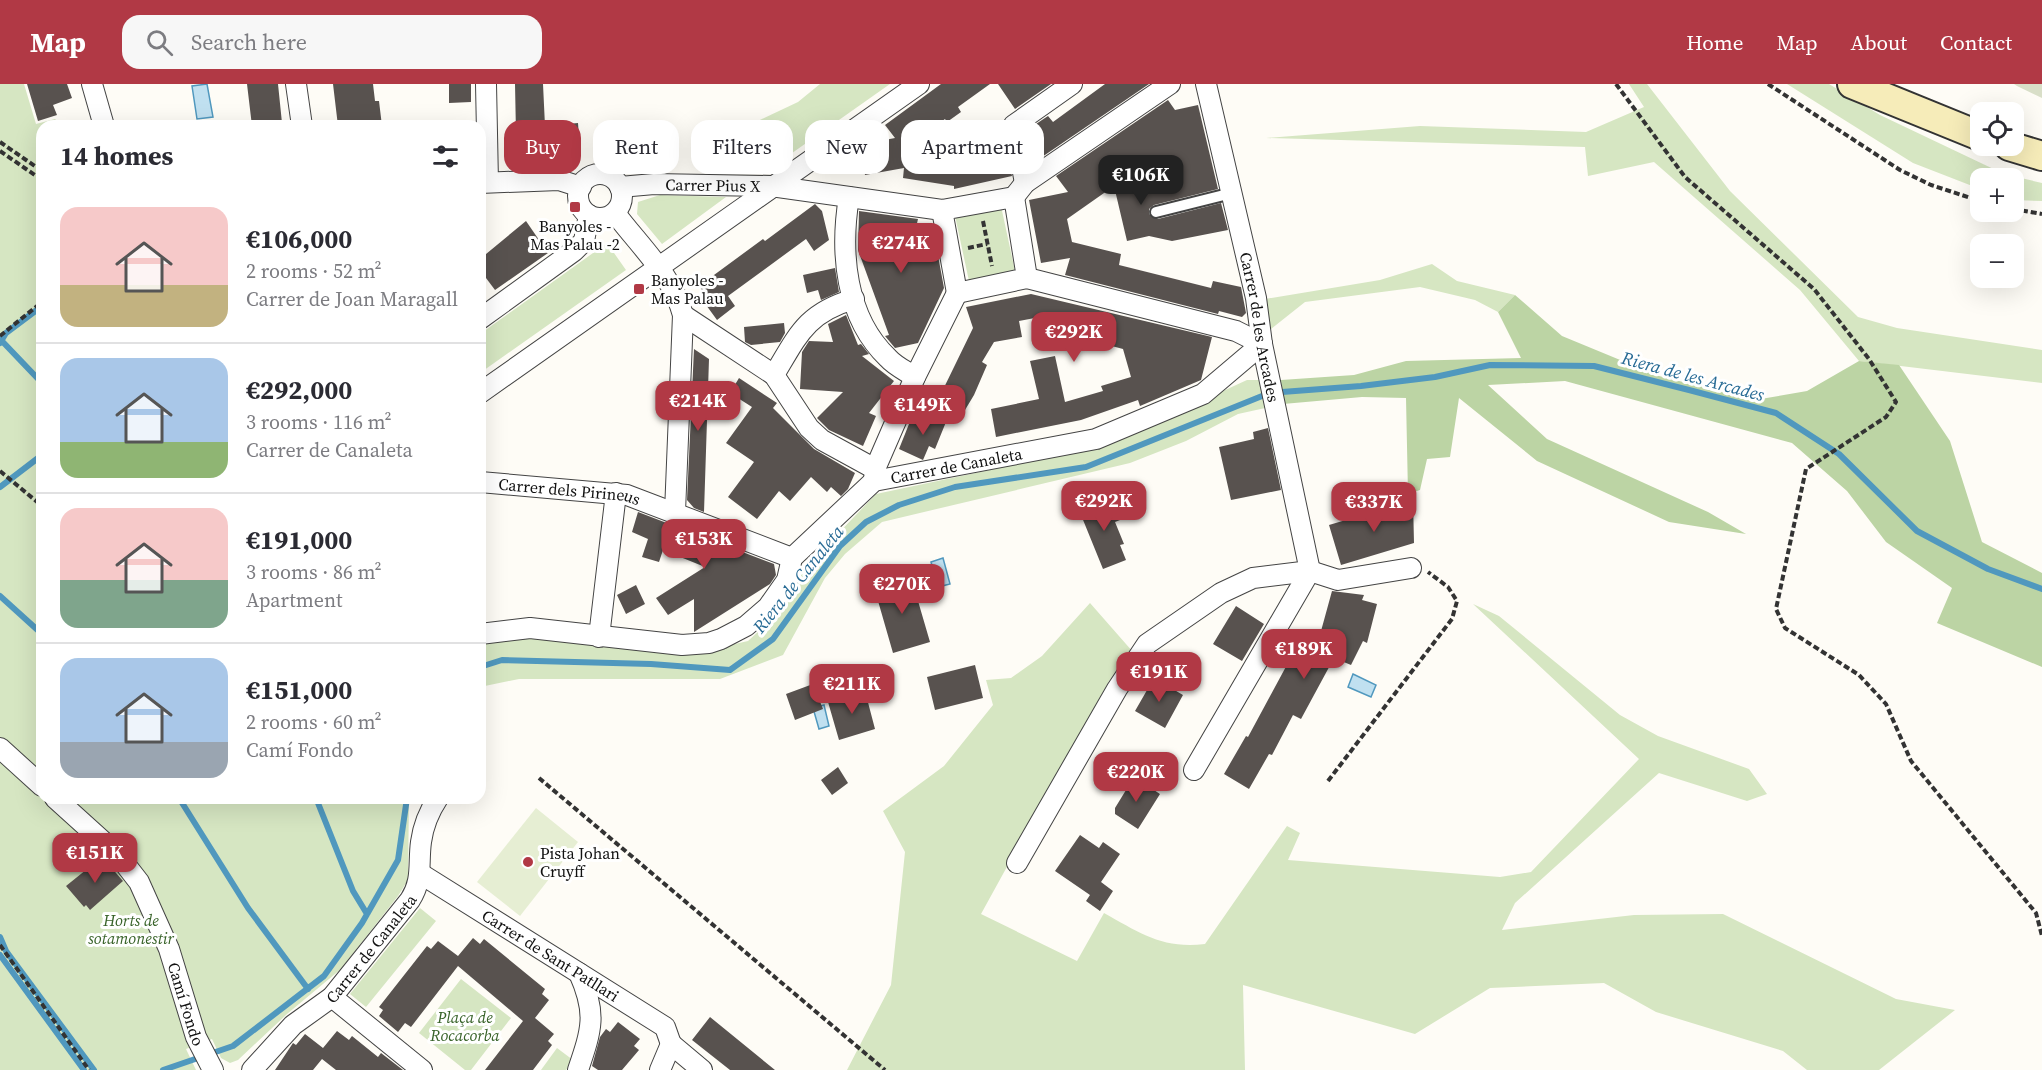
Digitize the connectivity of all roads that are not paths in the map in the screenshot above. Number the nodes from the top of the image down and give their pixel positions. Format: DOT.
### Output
graph roads {
  1 [pos="92,84"];
  2 [pos="296,84"];
  3 [pos="486,84"];
  4 [pos="919,84"];
  5 [pos="1072,84"];
  6 [pos="1170,84"];
  7 [pos="1206,84"];
  8 [pos="1852,84"];
  9 [pos="102,120"];
  10 [pos="301,120"];
  11 [pos="485,120"];
  12 [pos="1970,132"];
  13 [pos="2024,151"];
  14 [pos="2042,156"];
  15 [pos="486,183"];
  16 [pos="771,186"];
  17 [pos="581,187"];
  18 [pos="620,187"];
  19 [pos="1020,190"];
  20 [pos="1232,193"];
  21 [pos="849,197"];
  22 [pos="942,210"];
  23 [pos="1156,212"];
  24 [pos="615,213"];
  25 [pos="589,215"];
  26 [pos="658,268"];
  27 [pos="1027,278"];
  28 [pos="957,293"];
  29 [pos="854,299"];
  30 [pos="486,315"];
  31 [pos="683,315"];
  32 [pos="1262,344"];
  33 [pos="774,375"];
  34 [pos="915,377"];
  35 [pos="486,389"];
  36 [pos="874,475"];
  37 [pos="486,482"];
  38 [pos="616,493"];
  39 [pos="675,512"];
  40 [pos="792,558"];
  41 [pos="1411,568"];
  42 [pos="1310,571"];
  43 [pos="486,633"];
  44 [pos="599,637"];
  45 [pos="0,748"];
  46 [pos="1194,770"];
  47 [pos="36,781"];
  48 [pos="62,804"];
  49 [pos="434,804"];
  50 [pos="1017,863"];
  51 [pos="421,874"];
  52 [pos="579,973"];
  53 [pos="332,997"];
  54 [pos="671,1044"];
  55 [pos="213,1070"];
  56 [pos="252,1070"];
  57 [pos="422,1070"];
  58 [pos="578,1070"];
  59 [pos="660,1070"];
  60 [pos="702,1070"];
  1 -- 9 [label="street"];
  2 -- 10 [label="street"];
  3 -- 11 [label="street"];
  4 -- 16 [label="street"];
  5 -- 19 [label="street"];
  6 -- 19 [label="street"];
  7 -- 20 [label="street, Carrer de les Arcades"];
  8 -- 12 [label="main road"];
  13 -- 14 [label="main road"];
  15 -- 17 [label="street"];
  16 -- 18 [label="street, Carrer Pius X"];
  16 -- 21 [label="street, Carrer Pius X"];
  16 -- 26 [label="street"];
  17 -- 18 [label="street"];
  17 -- 25 [label="street"];
  18 -- 24 [label="street"];
  19 -- 22 [label="street, Carrer Pius X"];
  19 -- 27 [label="street"];
  20 -- 23 [label="lane"];
  20 -- 32 [label="street, Carrer de les Arcades"];
  21 -- 22 [label="street, Carrer Pius X"];
  21 -- 29 [label="street"];
  22 -- 28 [label="street"];
  24 -- 25 [label="street"];
  24 -- 26 [label="street"];
  25 -- 30 [label="street"];
  26 -- 31 [label="street"];
  26 -- 35 [label="street"];
  27 -- 28 [label="street"];
  27 -- 32 [label="street"];
  28 -- 34 [label="street"];
  29 -- 33 [label="street"];
  29 -- 34 [label="street"];
  31 -- 33 [label="street"];
  31 -- 39 [label="street"];
  32 -- 36 [label="street, Carrer de Canaleta"];
  32 -- 42 [label="street, Carrer de les Arcades"];
  33 -- 36 [label="street"];
  34 -- 36 [label="street"];
  36 -- 40 [label="street, Carrer de Canaleta"];
  37 -- 38 [label="street, Carrer dels Pirineus"];
  38 -- 39 [label="street, Carrer dels Pirineus"];
  38 -- 44 [label="street"];
  39 -- 40 [label="street, Carrer dels Pirineus"];
  40 -- 44 [label="street, Carrer de Canaleta"];
  41 -- 42 [label="street"];
  42 -- 46 [label="street"];
  42 -- 50 [label="street"];
  43 -- 44 [label="street, Carrer de Canaleta"];
  45 -- 47 [label="street"];
  48 -- 55 [label="street, Camí Fondo"];
  49 -- 51 [label="street, Carrer de Canaleta"];
  51 -- 52 [label="street, Carrer de Sant Patllari"];
  51 -- 53 [label="street, Carrer de Canaleta"];
  52 -- 54 [label="street, Carrer de Sant Patllari"];
  52 -- 58 [label="street"];
  53 -- 56 [label="street, Carrer de Canaleta"];
  53 -- 57 [label="street"];
  54 -- 59 [label="street"];
  54 -- 60 [label="street, Carrer de Sant Patllari"];
}
